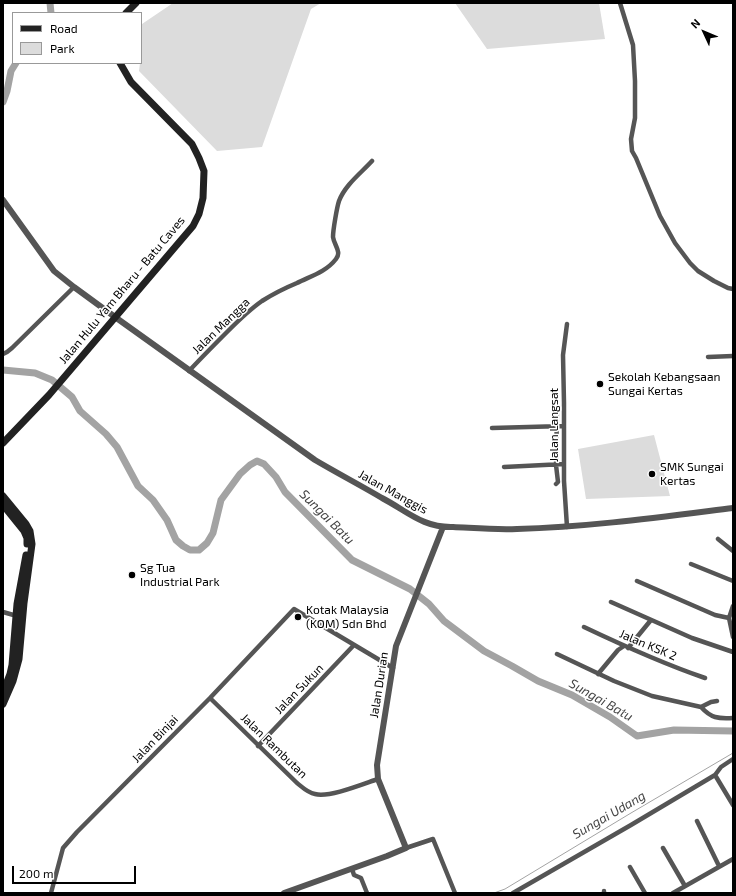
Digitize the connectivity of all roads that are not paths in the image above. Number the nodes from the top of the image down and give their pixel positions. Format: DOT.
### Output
graph roads {
  1 [pos="136,3"];
  2 [pos="620,3"];
  3 [pos="127,12"];
  4 [pos="121,64"];
  5 [pos="372,161"];
  6 [pos="3,200"];
  7 [pos="74,287"];
  8 [pos="733,289"];
  9 [pos="115,318"];
  10 [pos="567,324"];
  11 [pos="3,354"];
  12 [pos="733,356"];
  13 [pos="708,357"];
  14 [pos="189,371"];
  15 [pos="557,410"];
  16 [pos="564,426"];
  17 [pos="556,427"];
  18 [pos="492,428"];
  19 [pos="3,443"];
  20 [pos="564,464"];
  21 [pos="556,465"];
  22 [pos="504,467"];
  23 [pos="556,484"];
  24 [pos="3,496"];
  25 [pos="3,504"];
  26 [pos="733,508"];
  27 [pos="567,526"];
  28 [pos="443,527"];
  29 [pos="718,539"];
  30 [pos="733,550"];
  31 [pos="690,564"];
  32 [pos="637,581"];
  33 [pos="733,582"];
  34 [pos="611,602"];
  35 [pos="733,606"];
  36 [pos="5,613"];
  37 [pos="20,613"];
  38 [pos="730,619"];
  39 [pos="651,620"];
  40 [pos="584,627"];
  41 [pos="733,637"];
  42 [pos="354,645"];
  43 [pos="626,647"];
  44 [pos="733,652"];
  45 [pos="557,654"];
  46 [pos="393,668"];
  47 [pos="598,674"];
  48 [pos="705,678"];
  49 [pos="3,692"];
  50 [pos="210,698"];
  51 [pos="716,701"];
  52 [pos="3,704"];
  53 [pos="702,707"];
  54 [pos="733,718"];
  55 [pos="258,746"];
  56 [pos="733,759"];
  57 [pos="715,775"];
  58 [pos="378,779"];
  59 [pos="733,805"];
  60 [pos="697,821"];
  61 [pos="406,848"];
  62 [pos="663,848"];
  63 [pos="733,859"];
  64 [pos="719,866"];
  65 [pos="630,867"];
  66 [pos="352,869"];
  67 [pos="685,886"];
  68 [pos="50,893"];
  69 [pos="284,893"];
  70 [pos="367,893"];
  71 [pos="455,893"];
  72 [pos="513,893"];
  73 [pos="644,893"];
  74 [pos="673,893"];
  1 -- 3 [label="main road"];
  2 -- 8 [label="street"];
  4 -- 9 [label="main road, Jalan Hulu Yam Bharu - Batu Caves"];
  5 -- 14 [label="street, Jalan Mangga"];
  6 -- 7 [label="street, Jalan Manggis"];
  7 -- 9 [label="street, Jalan Manggis"];
  7 -- 11 [label="street"];
  9 -- 14 [label="street, Jalan Manggis"];
  9 -- 19 [label="main road, Jalan Hulu Yam Bharu - Batu Caves"];
  10 -- 16 [label="street, Jalan Langsat"];
  12 -- 13 [label="street"];
  14 -- 28 [label="street, Jalan Manggis"];
  15 -- 17 [label="street"];
  16 -- 17 [label="street"];
  16 -- 20 [label="street, Jalan Langsat"];
  17 -- 18 [label="street"];
  17 -- 21 [label="street"];
  20 -- 21 [label="street"];
  20 -- 27 [label="street, Jalan Langsat"];
  21 -- 22 [label="street"];
  21 -- 23 [label="street"];
  24 -- 37 [label="main road"];
  25 -- 37 [label="main road"];
  26 -- 27 [label="street, Jalan Manggis"];
  27 -- 28 [label="street, Jalan Manggis"];
  28 -- 46 [label="street, Jalan Durian"];
  29 -- 30 [label="street"];
  31 -- 33 [label="street"];
  32 -- 38 [label="street"];
  34 -- 39 [label="street"];
  35 -- 38 [label="street"];
  36 -- 37 [label="street"];
  37 -- 49 [label="main road"];
  37 -- 52 [label="main road"];
  38 -- 41 [label="street"];
  39 -- 43 [label="street"];
  39 -- 44 [label="street"];
  40 -- 43 [label="street, Jalan KSK 2"];
  42 -- 46 [label="street"];
  42 -- 50 [label="street, Jalan Binjai"];
  42 -- 55 [label="street, Jalan Sukun"];
  43 -- 47 [label="street"];
  43 -- 48 [label="street, Jalan KSK 2"];
  45 -- 47 [label="street"];
  46 -- 58 [label="street, Jalan Durian"];
  47 -- 53 [label="street"];
  50 -- 55 [label="street, Jalan Rambutan"];
  50 -- 68 [label="street, Jalan Binjai"];
  51 -- 53 [label="street"];
  53 -- 54 [label="street"];
  55 -- 58 [label="street, Jalan Rambutan"];
  56 -- 57 [label="street"];
  57 -- 59 [label="street"];
  57 -- 72 [label="street"];
  58 -- 61 [label="street, Jalan Durian"];
  60 -- 64 [label="street"];
  61 -- 66 [label="street"];
  61 -- 71 [label="street"];
  62 -- 67 [label="street"];
  63 -- 64 [label="street"];
  64 -- 67 [label="street"];
  65 -- 73 [label="street"];
  66 -- 69 [label="street"];
  66 -- 70 [label="street"];
  67 -- 74 [label="street"];
}
